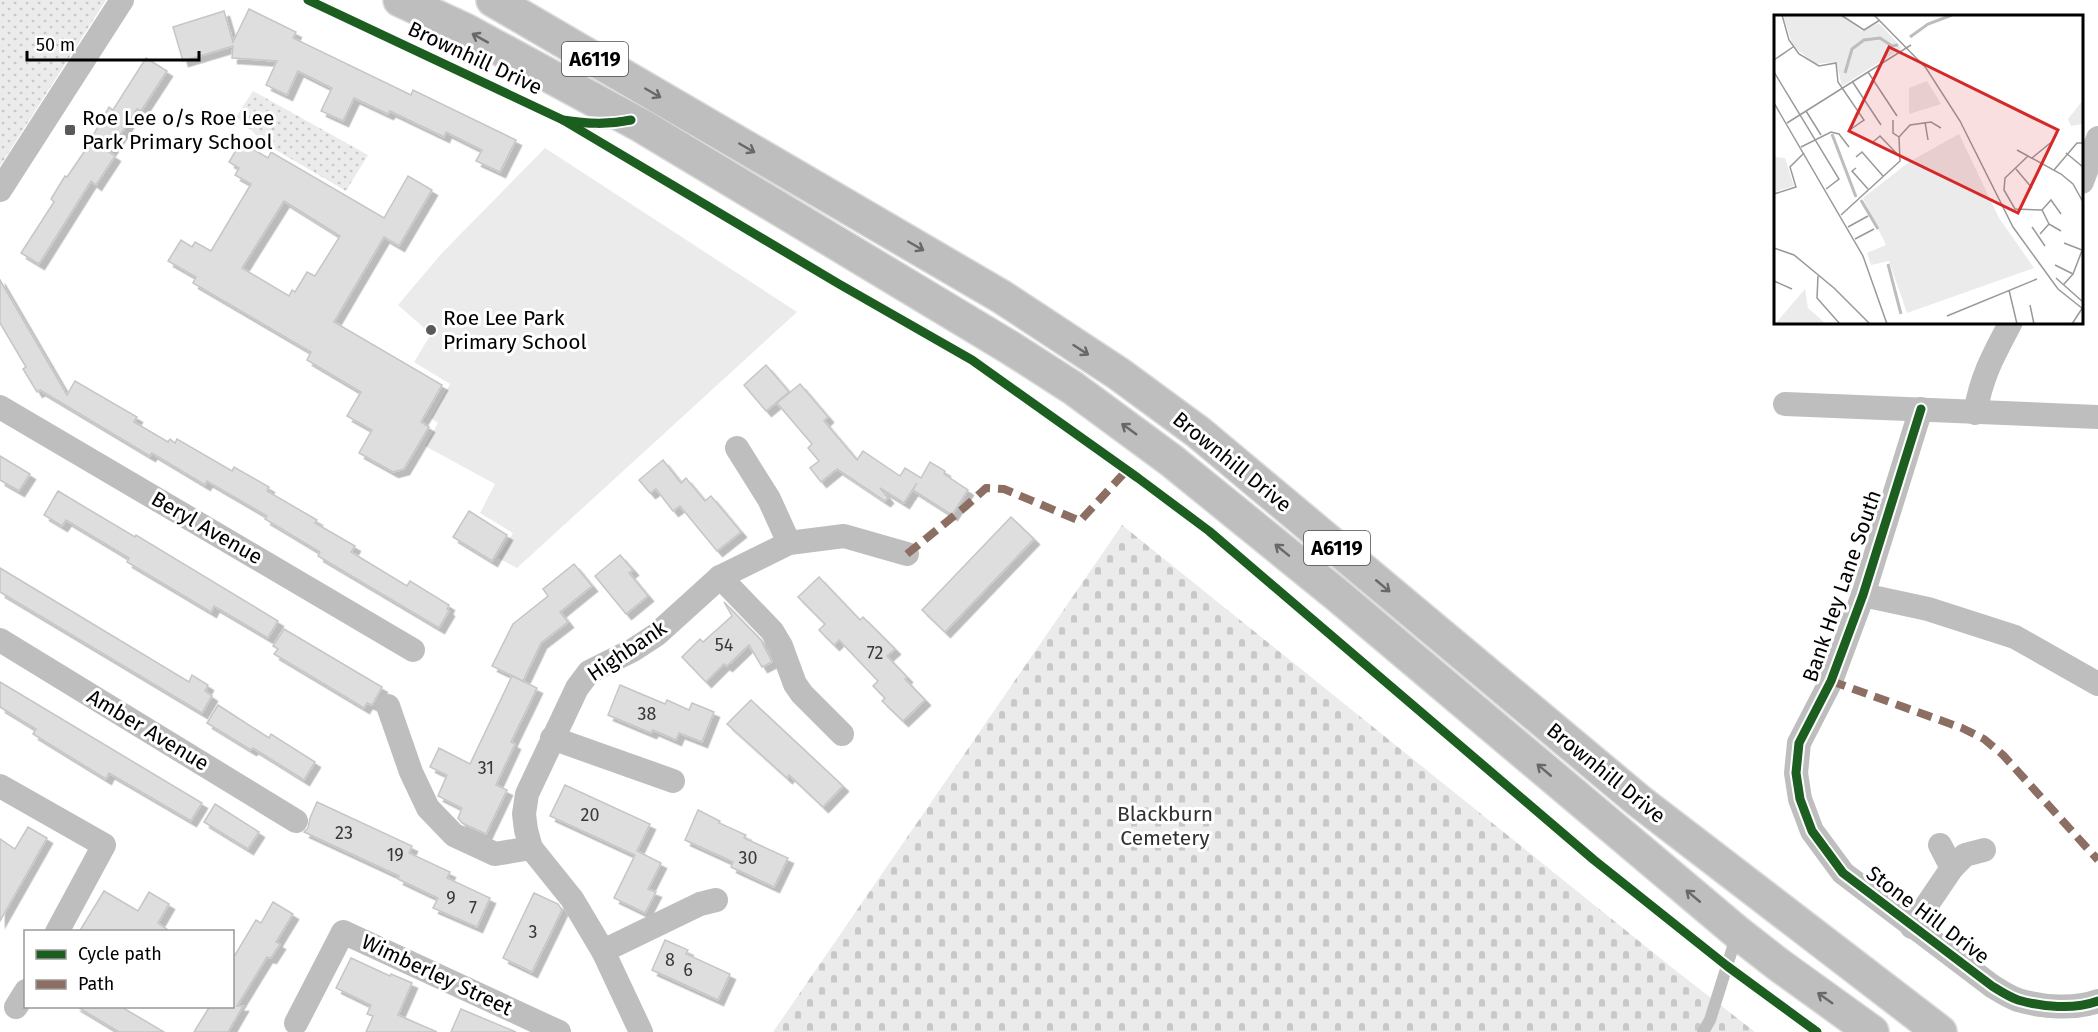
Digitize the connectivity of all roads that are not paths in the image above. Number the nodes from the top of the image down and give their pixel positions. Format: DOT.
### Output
graph roads {
  1 [pos="122,0"];
  2 [pos="308,0"];
  3 [pos="400,0"];
  4 [pos="493,0"];
  5 [pos="631,120"];
  6 [pos="2098,138"];
  7 [pos="2083,179"];
  8 [pos="0,190"];
  9 [pos="2010,324"];
  10 [pos="1785,405"];
  11 [pos="0,406"];
  12 [pos="1921,409"];
  13 [pos="1975,413"];
  14 [pos="2098,417"];
  15 [pos="737,448"];
  16 [pos="789,543"];
  17 [pos="907,554"];
  18 [pos="720,577"];
  19 [pos="1863,595"];
  20 [pos="0,640"];
  21 [pos="413,650"];
  22 [pos="2098,684"];
  23 [pos="388,706"];
  24 [pos="842,734"];
  25 [pos="552,738"];
  26 [pos="1796,773"];
  27 [pos="673,781"];
  28 [pos="0,786"];
  29 [pos="296,821"];
  30 [pos="1940,845"];
  31 [pos="531,848"];
  32 [pos="1984,850"];
  33 [pos="1952,868"];
  34 [pos="716,900"];
  35 [pos="1912,927"];
  36 [pos="58,930"];
  37 [pos="1738,933"];
  38 [pos="603,951"];
  39 [pos="2098,1001"];
  40 [pos="296,1023"];
  41 [pos="559,1032"];
  42 [pos="641,1032"];
  43 [pos="1703,1032"];
  44 [pos="1872,1032"];
  45 [pos="1940,1032"];
  1 -- 8 [label="street"];
  2 -- 5 [label="lane, Brownhill Drive"];
  5 -- 3 [label="highway, Brownhill Drive / A6119, one-way"];
  4 -- 45 [label="highway, Brownhill Drive / A6119, one-way"];
  37 -- 5 [label="highway, Brownhill Drive / A6119, one-way"];
  6 -- 7 [label="street"];
  9 -- 13 [label="street"];
  10 -- 12 [label="street"];
  11 -- 21 [label="street, Beryl Avenue"];
  12 -- 13 [label="street"];
  12 -- 19 [label="street, Bank Hey Lane South"];
  13 -- 14 [label="street"];
  15 -- 16 [label="street"];
  16 -- 17 [label="street, Highbank"];
  16 -- 18 [label="street, Highbank"];
  18 -- 24 [label="street"];
  18 -- 25 [label="street, Highbank"];
  19 -- 22 [label="street"];
  19 -- 26 [label="street, Bank Hey Lane South"];
  20 -- 29 [label="street, Amber Avenue"];
  23 -- 31 [label="street"];
  25 -- 27 [label="street"];
  25 -- 31 [label="street, Highbank"];
  26 -- 35 [label="street, Stone Hill Drive"];
  28 -- 36 [label="street"];
  30 -- 33 [label="street"];
  31 -- 38 [label="street"];
  32 -- 33 [label="street, Stone Hill Drive"];
  33 -- 35 [label="street, Stone Hill Drive"];
  34 -- 38 [label="street"];
  35 -- 39 [label="street, Stone Hill Drive"];
  37 -- 43 [label="lane"];
  44 -- 37 [label="highway, Brownhill Drive / A6119, one-way"];
  38 -- 42 [label="street"];
  40 -- 41 [label="street, Wimberley Street"];
}
